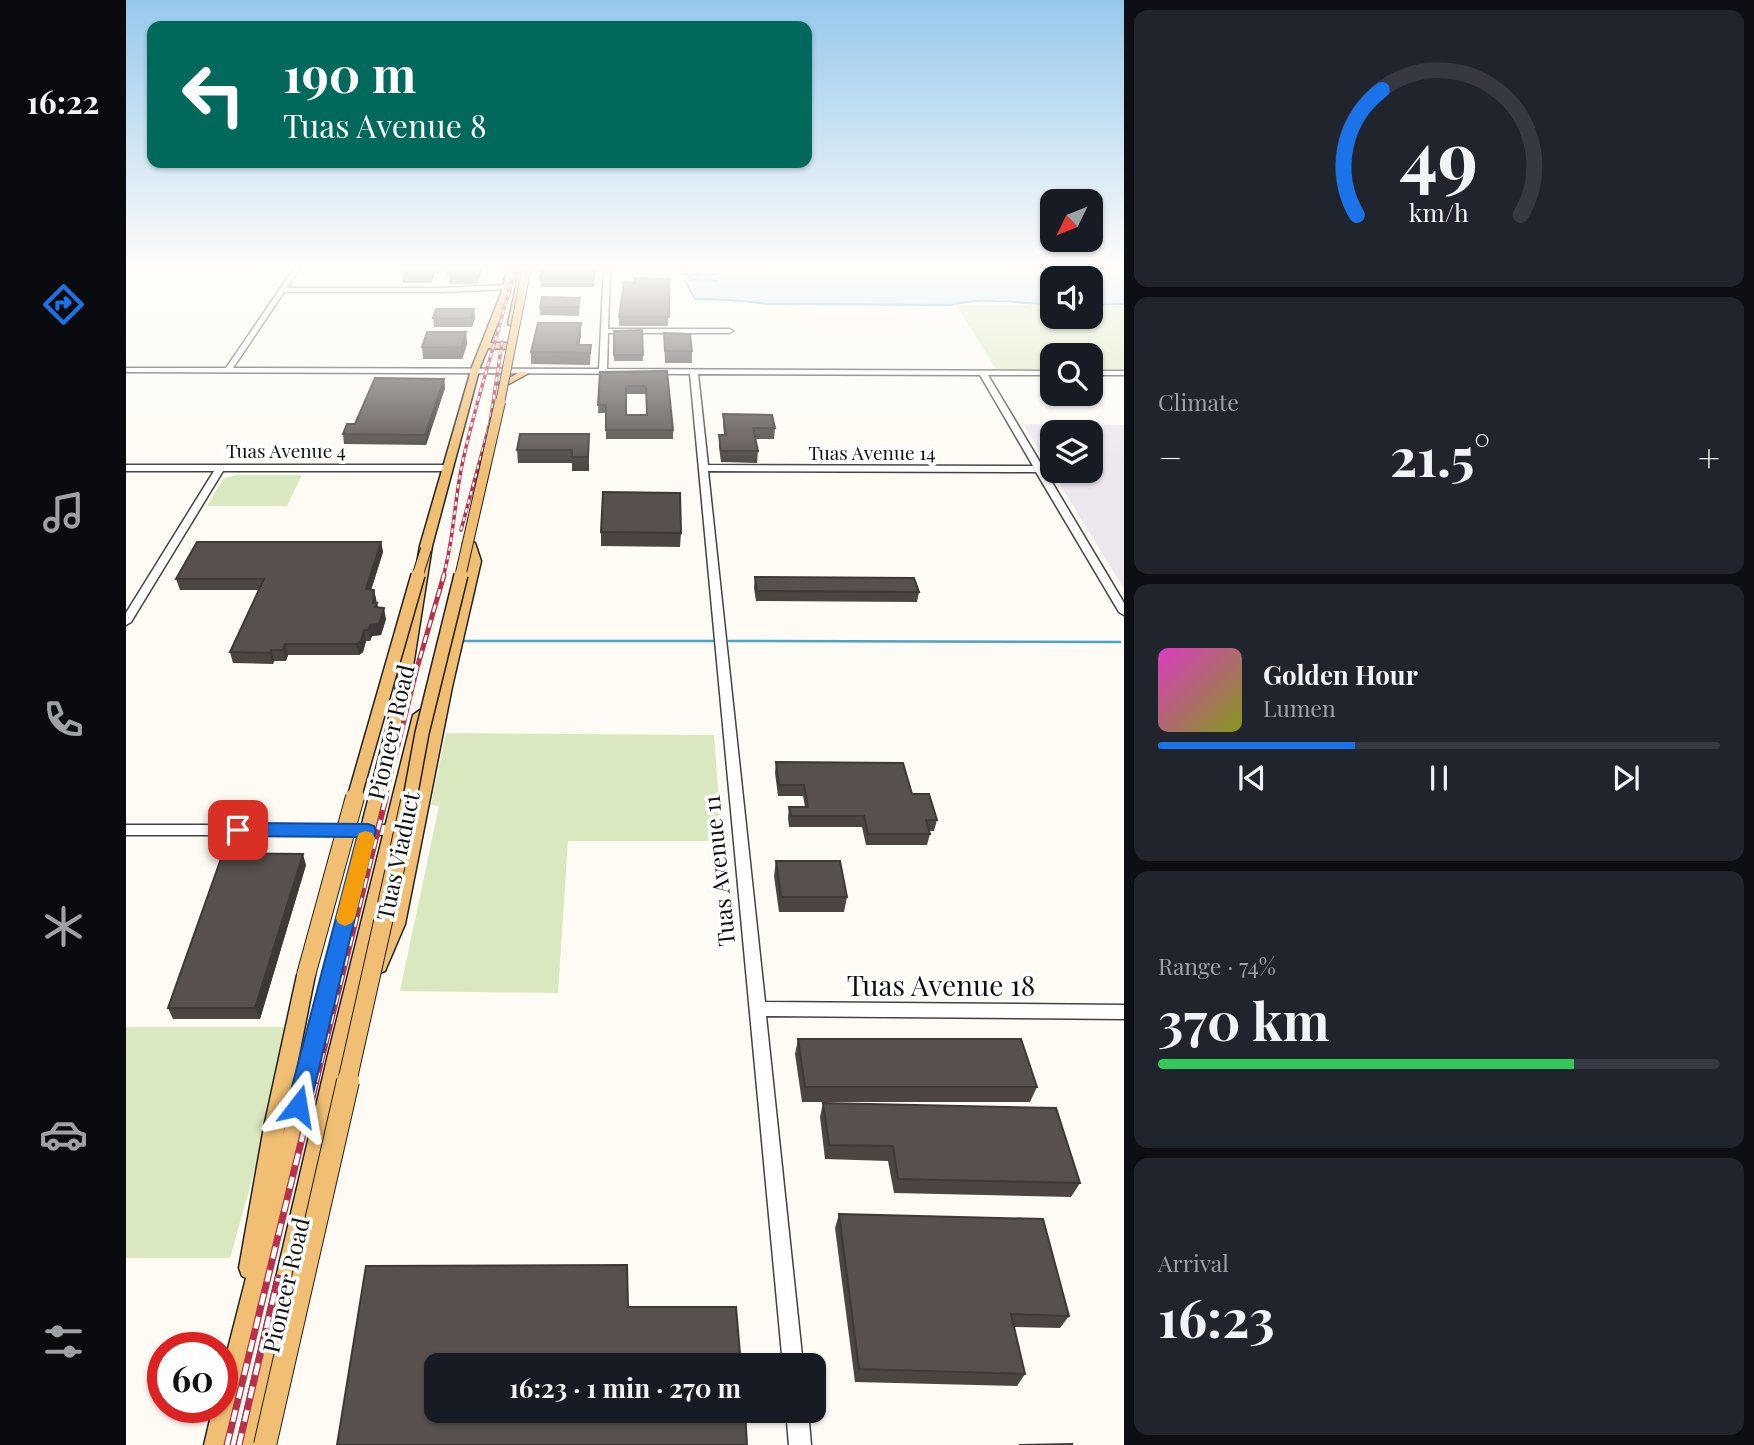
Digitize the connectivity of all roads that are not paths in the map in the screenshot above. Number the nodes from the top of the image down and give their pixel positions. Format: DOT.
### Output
graph roads {
  1 [pos="252,334"];
  2 [pos="489,334"];
  3 [pos="510,334"];
  4 [pos="513,334"];
  5 [pos="604,334"];
  6 [pos="485,345"];
  7 [pos="508,346"];
  8 [pos="506,359"];
  9 [pos="126,370"];
  10 [pos="228,370"];
  11 [pos="603,370"];
  12 [pos="615,370"];
  13 [pos="475,371"];
  14 [pos="694,371"];
  15 [pos="527,372"];
  16 [pos="982,372"];
  17 [pos="1040,373"];
  18 [pos="1103,373"];
  19 [pos="1124,373"];
  20 [pos="503,376"];
  21 [pos="307,467"];
  22 [pos="126,468"];
  23 [pos="220,468"];
  24 [pos="447,468"];
  25 [pos="704,468"];
  26 [pos="1039,469"];
  27 [pos="469,543"];
  28 [pos="426,549"];
  29 [pos="1124,612"];
  30 [pos="128,615"];
  31 [pos="126,830"];
  32 [pos="368,830"];
  33 [pos="392,830"];
  34 [pos="759,1009"];
  35 [pos="1124,1012"];
  36 [pos="337,1059"];
  37 [pos="234,1332"];
  38 [pos="792,1353"];
  39 [pos="212,1423"];
  40 [pos="798,1423"];
  41 [pos="207,1445"];
  42 [pos="216,1445"];
  43 [pos="249,1445"];
  44 [pos="265,1445"];
  45 [pos="800,1445"];
  1 -- 10 [label="street"];
  2 -- 6 [label="main road, Pioneer Road"];
  3 -- 7 [label="main road, Pioneer Road"];
  4 -- 27 [label="main road, Tuas Viaduct, bridge"];
  5 -- 11 [label="street"];
  6 -- 7 [label="main road"];
  6 -- 13 [label="main road, Pioneer Road"];
  7 -- 8 [label="main road, Pioneer Road"];
  8 -- 15 [label="main road"];
  8 -- 20 [label="main road, Pioneer Road"];
  9 -- 10 [label="street"];
  10 -- 13 [label="street"];
  11 -- 12 [label="street"];
  11 -- 15 [label="street"];
  12 -- 14 [label="street"];
  13 -- 20 [label="street"];
  13 -- 24 [label="main road, Pioneer Road"];
  14 -- 16 [label="street"];
  14 -- 25 [label="street, Tuas Avenue 11"];
  15 -- 20 [label="main road"];
  15 -- 20 [label="street"];
  16 -- 17 [label="street"];
  16 -- 26 [label="street"];
  18 -- 19 [label="street"];
  20 -- 33 [label="main road, Pioneer Road"];
  21 -- 23 [label="street, Tuas Avenue 4"];
  21 -- 24 [label="street, Tuas Avenue 4"];
  22 -- 23 [label="street, Tuas Avenue 4"];
  23 -- 30 [label="street"];
  24 -- 28 [label="main road, Pioneer Road"];
  25 -- 26 [label="street, Tuas Avenue 14"];
  25 -- 34 [label="street, Tuas Avenue 11"];
  26 -- 29 [label="street"];
  27 -- 36 [label="main road"];
  27 -- 44 [label="main road, Tuas Viaduct, bridge"];
  28 -- 32 [label="main road, Pioneer Road"];
  28 -- 37 [label="main road, bridge"];
  31 -- 32 [label="street"];
  32 -- 33 [label="street"];
  32 -- 42 [label="main road, Pioneer Road"];
  33 -- 36 [label="main road, Pioneer Road"];
  34 -- 35 [label="street, Tuas Avenue 18"];
  34 -- 38 [label="street, Tuas Avenue 11"];
  36 -- 43 [label="main road, Pioneer Road"];
  39 -- 41 [label="main road"];
  40 -- 45 [label="street"];
}
